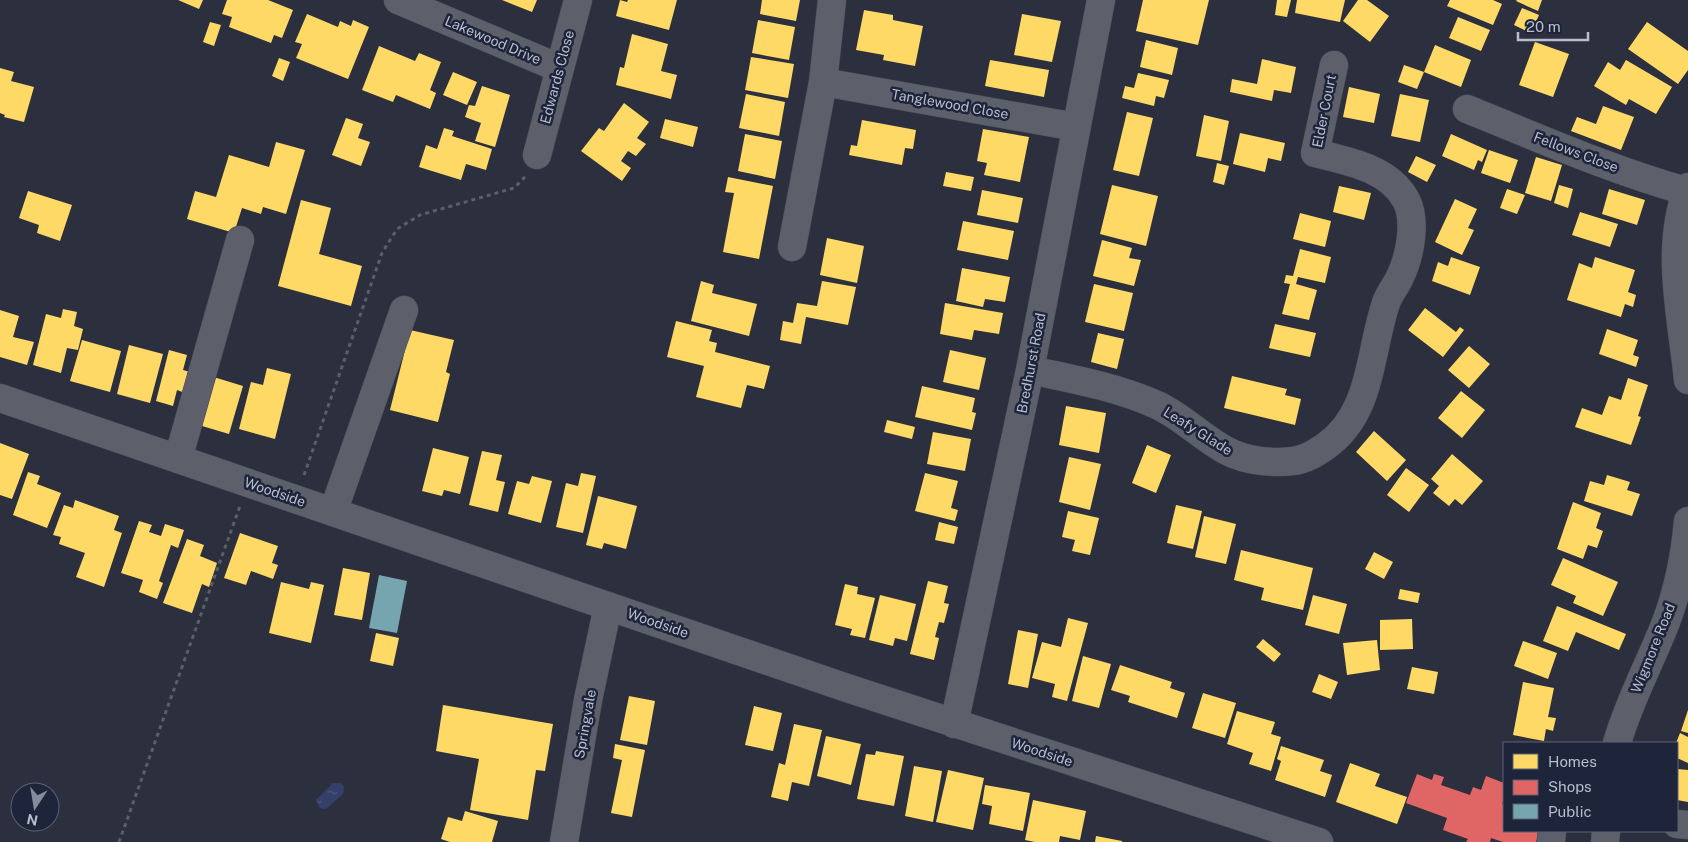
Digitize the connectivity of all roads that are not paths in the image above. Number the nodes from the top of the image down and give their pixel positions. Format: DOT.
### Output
graph roads {
  1 [pos="398,0"];
  2 [pos="578,0"];
  3 [pos="832,0"];
  4 [pos="1101,0"];
  5 [pos="1334,65"];
  6 [pos="559,68"];
  7 [pos="823,82"];
  8 [pos="1467,109"];
  9 [pos="1076,127"];
  10 [pos="536,155"];
  11 [pos="1687,189"];
  12 [pos="240,240"];
  13 [pos="792,246"];
  14 [pos="1386,302"];
  15 [pos="404,310"];
  16 [pos="1684,313"];
  17 [pos="1030,370"];
  18 [pos="1688,380"];
  19 [pos="0,398"];
  20 [pos="178,459"];
  21 [pos="333,512"];
  22 [pos="1688,521"];
  23 [pos="608,606"];
  24 [pos="954,724"];
  25 [pos="1617,742"];
  26 [pos="564,842"];
  27 [pos="1319,842"];
  1 -- 6 [label="street, Lakewood Drive"];
  2 -- 6 [label="street, Edwards Close"];
  3 -- 7 [label="street"];
  4 -- 9 [label="street, Bredhurst Road"];
  5 -- 14 [label="street, Elder Court"];
  6 -- 10 [label="street, Edwards Close"];
  7 -- 9 [label="street, Tanglewood Close"];
  7 -- 13 [label="street"];
  8 -- 11 [label="street, Fellows Close"];
  9 -- 17 [label="street, Bredhurst Road"];
  11 -- 16 [label="street"];
  12 -- 20 [label="street"];
  14 -- 17 [label="street, Leafy Glade"];
  15 -- 21 [label="street"];
  16 -- 18 [label="street"];
  17 -- 24 [label="street, Bredhurst Road"];
  19 -- 20 [label="street, Woodside"];
  20 -- 21 [label="street, Woodside"];
  21 -- 23 [label="street, Woodside"];
  22 -- 25 [label="street, Wigmore Road"];
  23 -- 24 [label="street, Woodside"];
  23 -- 26 [label="street, Springvale"];
  24 -- 27 [label="street, Woodside"];
}
